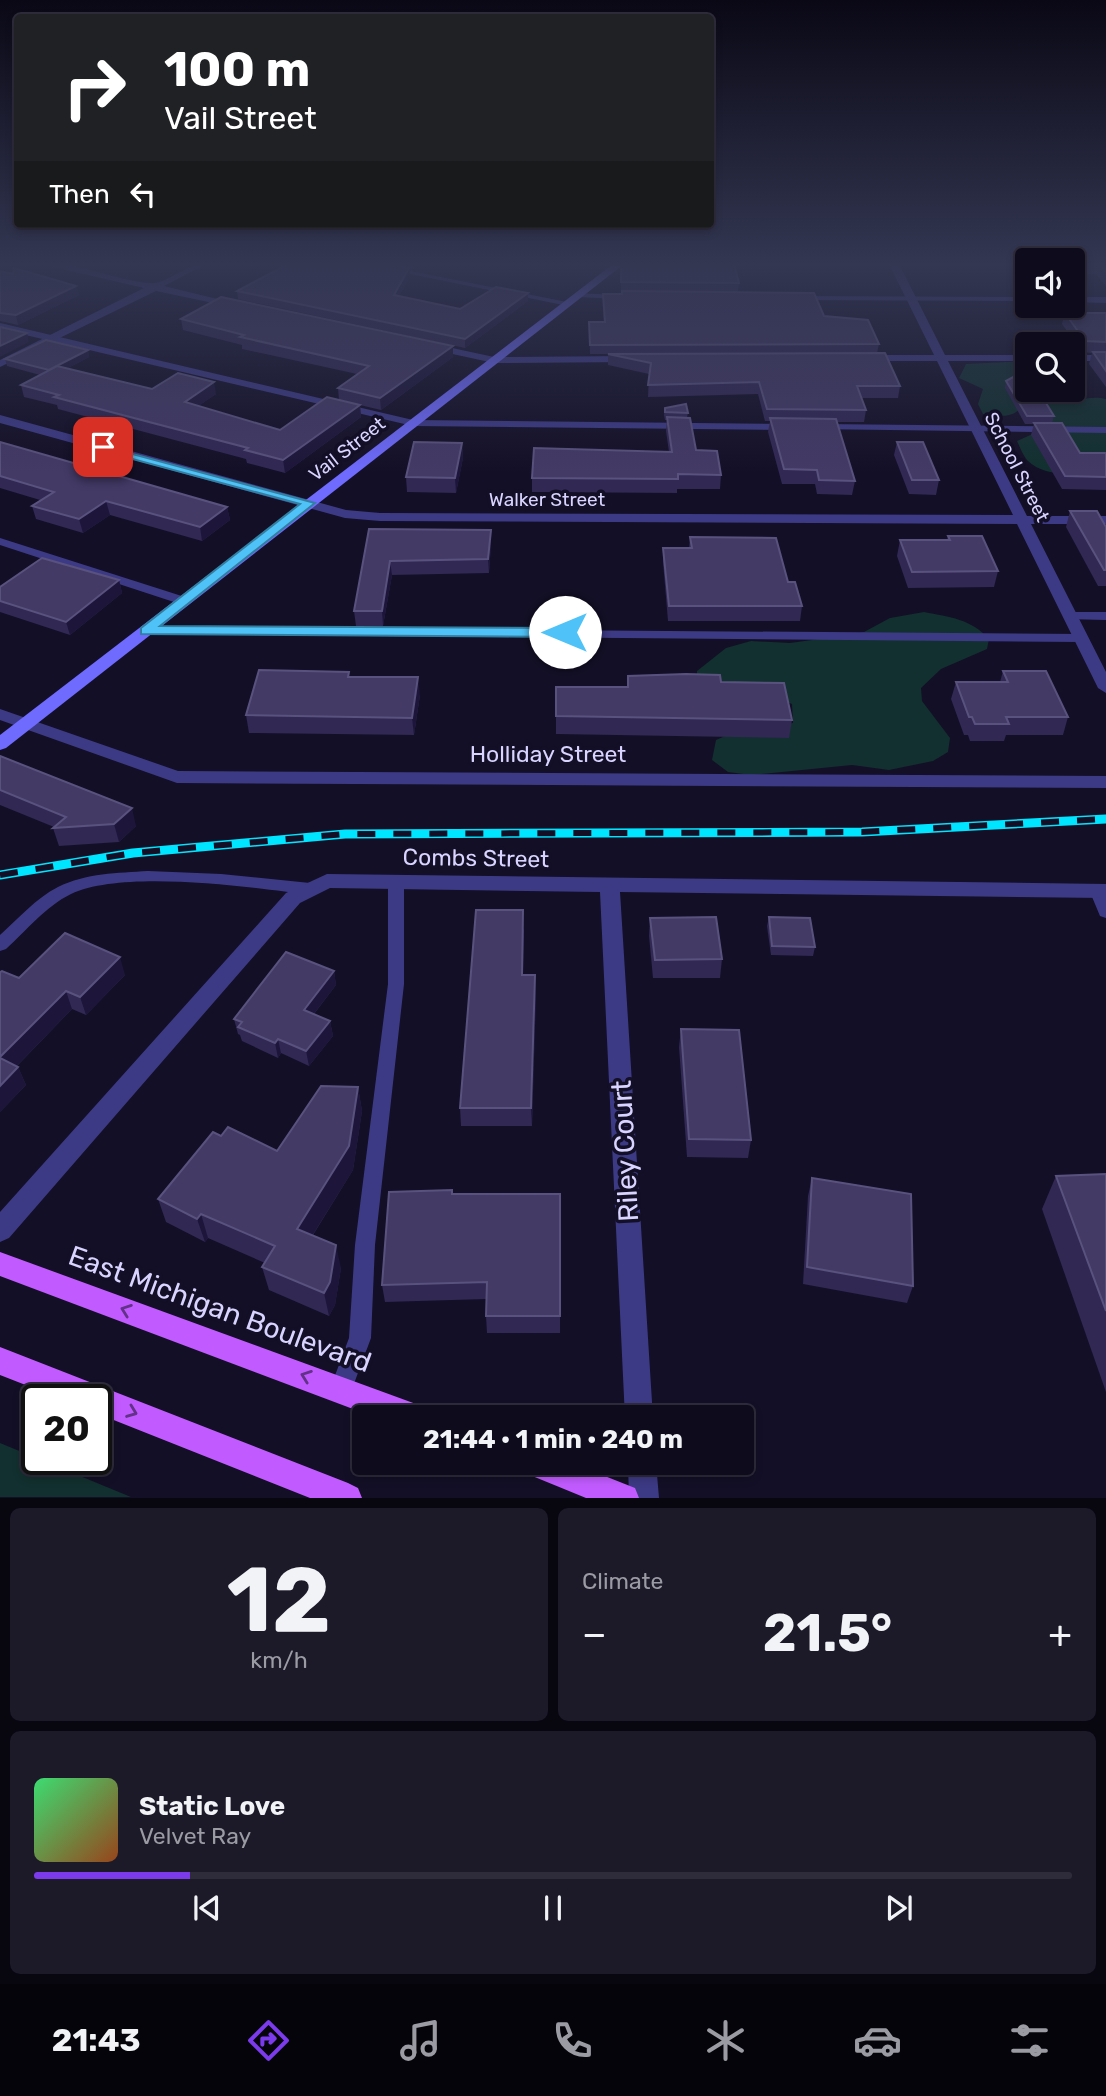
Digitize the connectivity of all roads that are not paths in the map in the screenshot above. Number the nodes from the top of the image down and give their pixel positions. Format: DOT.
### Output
graph roads {
  1 [pos="30,334"];
  2 [pos="60,334"];
  3 [pos="528,334"];
  4 [pos="929,334"];
  5 [pos="50,339"];
  6 [pos="412,342"];
  7 [pos="857,358"];
  8 [pos="941,358"];
  9 [pos="1015,358"];
  10 [pos="1085,358"];
  11 [pos="648,359"];
  12 [pos="1106,359"];
  13 [pos="494,360"];
  14 [pos="0,364"];
  15 [pos="0,419"];
  16 [pos="413,423"];
  17 [pos="798,427"];
  18 [pos="811,427"];
  19 [pos="976,429"];
  20 [pos="1106,430"];
  21 [pos="309,503"];
  22 [pos="1022,520"];
  23 [pos="1106,520"];
  24 [pos="0,541"];
  25 [pos="184,601"];
  26 [pos="1070,616"];
  27 [pos="1106,616"];
  28 [pos="146,631"];
  29 [pos="1081,638"];
  30 [pos="1106,688"];
  31 [pos="0,714"];
  32 [pos="27,724"];
  33 [pos="0,744"];
  34 [pos="1106,782"];
  35 [pos="396,882"];
  36 [pos="610,885"];
  37 [pos="310,889"];
  38 [pos="1102,891"];
  39 [pos="1106,912"];
  40 [pos="0,945"];
  41 [pos="0,1230"];
  42 [pos="0,1264"];
  43 [pos="0,1361"];
  44 [pos="341,1389"];
  45 [pos="382,1405"];
  46 [pos="638,1405"];
  47 [pos="567,1475"];
  48 [pos="643,1475"];
  49 [pos="348,1497"];
  50 [pos="625,1497"];
  51 [pos="644,1497"];
  1 -- 5 [label="lane"];
  2 -- 5 [label="street"];
  3 -- 13 [label="street, Vail Street"];
  4 -- 8 [label="street, School Street"];
  5 -- 14 [label="street"];
  5 -- 16 [label="lane"];
  6 -- 13 [label="street"];
  7 -- 8 [label="street"];
  8 -- 9 [label="street"];
  8 -- 19 [label="street, School Street"];
  10 -- 12 [label="street"];
  11 -- 13 [label="street"];
  13 -- 16 [label="street, Vail Street"];
  15 -- 21 [label="street, Walker Street"];
  16 -- 17 [label="lane"];
  16 -- 21 [label="street, Vail Street"];
  18 -- 19 [label="lane"];
  19 -- 20 [label="lane"];
  19 -- 22 [label="street, School Street"];
  21 -- 22 [label="street, Walker Street"];
  21 -- 25 [label="street, Vail Street"];
  22 -- 23 [label="street, Walker Street"];
  22 -- 26 [label="street, School Street"];
  24 -- 25 [label="lane"];
  25 -- 28 [label="street, Vail Street"];
  26 -- 27 [label="lane"];
  26 -- 29 [label="street, School Street"];
  28 -- 29 [label="lane"];
  28 -- 32 [label="street, Vail Street"];
  29 -- 30 [label="street, School Street"];
  31 -- 32 [label="street, Holliday Street"];
  32 -- 33 [label="street, Vail Street"];
  32 -- 34 [label="street, Holliday Street"];
  35 -- 36 [label="street, Combs Street"];
  35 -- 37 [label="street, Combs Street"];
  35 -- 44 [label="lane"];
  36 -- 38 [label="street, Combs Street"];
  36 -- 46 [label="street, Riley Court"];
  37 -- 40 [label="lane"];
  37 -- 41 [label="street, Combs Street"];
  38 -- 39 [label="lane"];
  44 -- 42 [label="main road, East Michigan Boulevard, one-way"];
  43 -- 49 [label="main road, one-way"];
  44 -- 45 [label="main road, East Michigan Boulevard"];
  47 -- 50 [label="main road"];
  48 -- 51 [label="street"];
}
